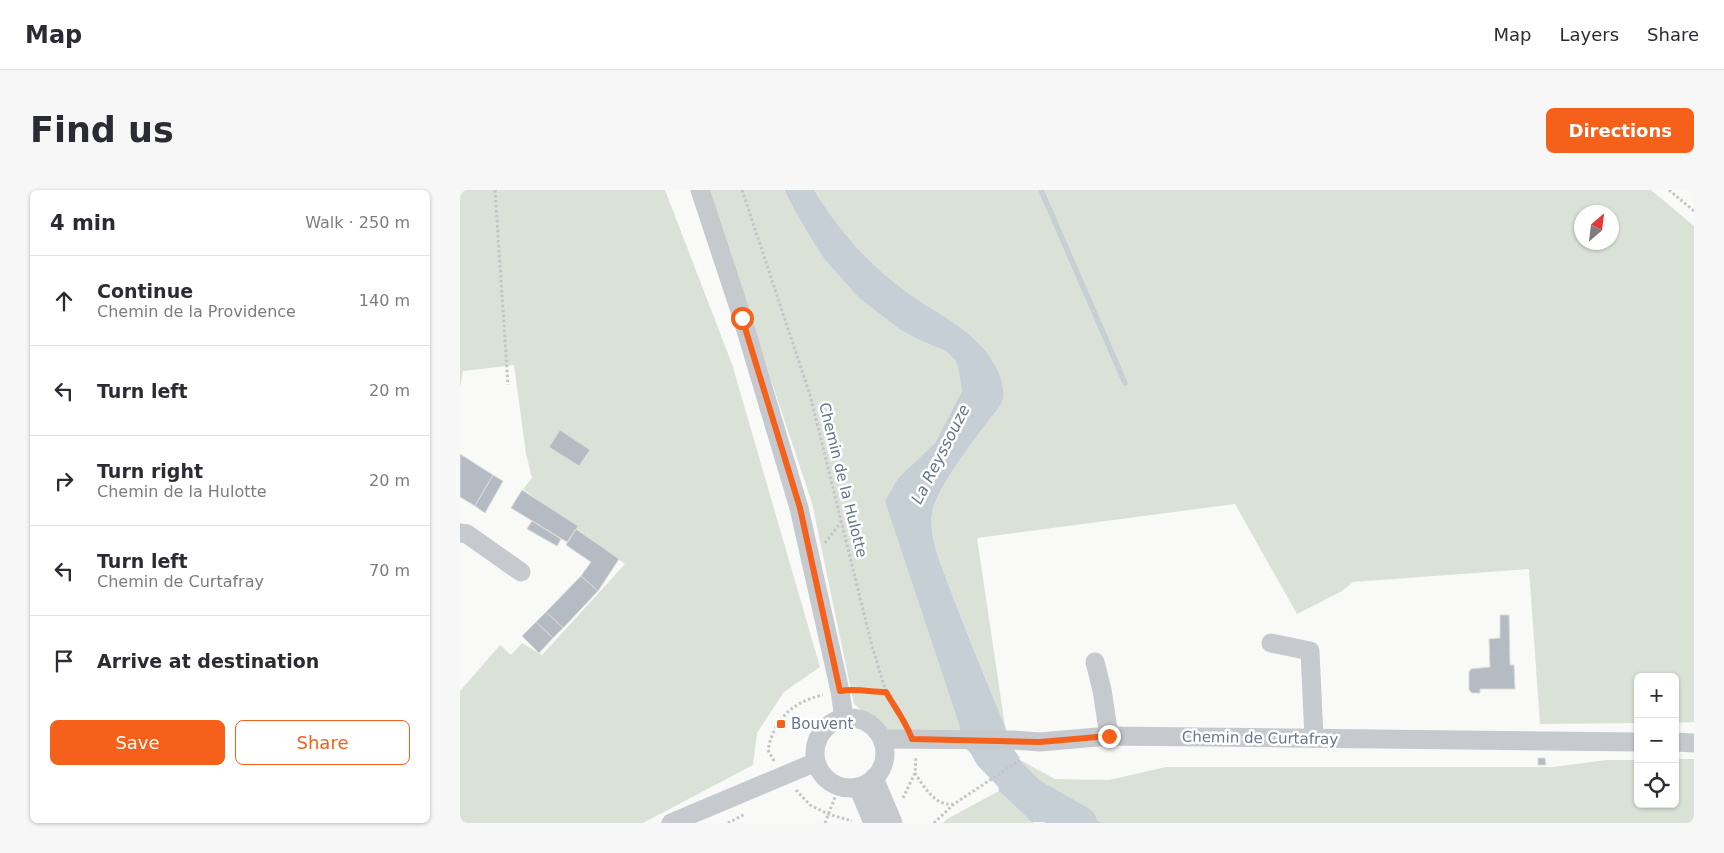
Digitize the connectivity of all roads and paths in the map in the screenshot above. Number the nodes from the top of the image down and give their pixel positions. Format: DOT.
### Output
graph roads {
  1 [pos="494,190"];
  2 [pos="700,190"];
  3 [pos="742,190"];
  4 [pos="1669,190"];
  5 [pos="1694,211"];
  6 [pos="508,385"];
  7 [pos="460,533"];
  8 [pos="520,572"];
  9 [pos="1271,643"];
  10 [pos="1095,662"];
  11 [pos="840,691"];
  12 [pos="886,692"];
  13 [pos="844,718"];
  14 [pos="1109,736"];
  15 [pos="1314,738"];
  16 [pos="882,739"];
  17 [pos="912,739"];
  18 [pos="1634,742"];
  19 [pos="1679,742"];
  20 [pos="1694,743"];
  21 [pos="1021,759"];
  22 [pos="816,762"];
  23 [pos="784,775"];
  24 [pos="866,783"];
  25 [pos="839,786"];
  26 [pos="954,804"];
  27 [pos="828,814"];
  28 [pos="873,822"];
  29 [pos="671,823"];
  30 [pos="825,823"];
  31 [pos="893,823"];
  32 [pos="934,823"];
  1 -- 6 [label="path"];
  2 -- 11 [label="street"];
  3 -- 12 [label="path, Chemin de la Hulotte"];
  4 -- 5 [label="path"];
  7 -- 8 [label="street"];
  9 -- 15 [label="street"];
  10 -- 14 [label="street"];
  11 -- 12 [label="path"];
  11 -- 13 [label="street"];
  11 -- 23 [label="path"];
  12 -- 17 [label="path, Chemin de la Hulotte"];
  13 -- 16 [label="street"];
  13 -- 22 [label="street"];
  14 -- 15 [label="street, Chemin de Curtafray"];
  14 -- 17 [label="street, Chemin de Curtafray"];
  15 -- 18 [label="street, Chemin de Curtafray"];
  16 -- 17 [label="street, Chemin de Curtafray"];
  16 -- 24 [label="street"];
  17 -- 26 [label="path, Chemin de la Hulotte"];
  19 -- 20 [label="street"];
  21 -- 26 [label="path"];
  22 -- 23 [label="street"];
  22 -- 25 [label="street"];
  23 -- 27 [label="path"];
  23 -- 29 [label="street"];
  24 -- 25 [label="street"];
  24 -- 28 [label="street"];
  24 -- 31 [label="street"];
  25 -- 27 [label="path"];
  26 -- 32 [label="path"];
  27 -- 28 [label="path"];
  27 -- 30 [label="path"];
}
